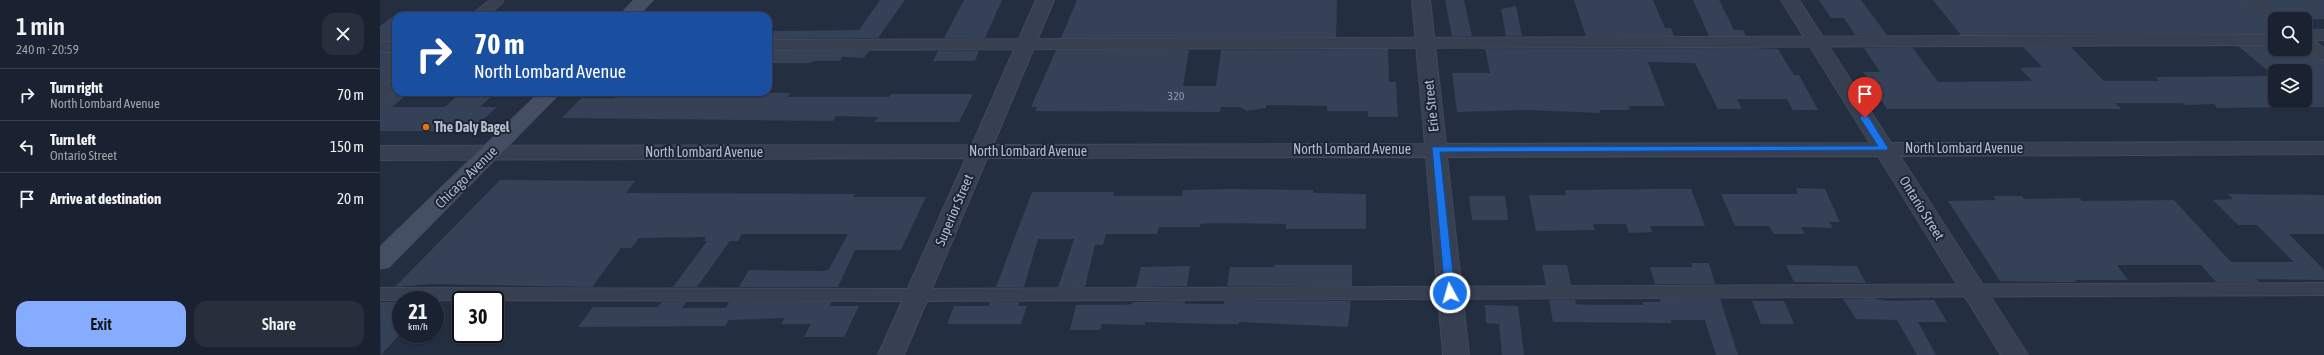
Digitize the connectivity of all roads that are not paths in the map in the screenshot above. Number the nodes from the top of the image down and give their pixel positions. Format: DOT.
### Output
graph roads {
  1 [pos="498,0"];
  2 [pos="644,0"];
  3 [pos="1045,0"];
  4 [pos="1421,0"];
  5 [pos="1790,0"];
  6 [pos="2253,0"];
  7 [pos="483,12"];
  8 [pos="632,12"];
  9 [pos="2269,12"];
  10 [pos="2312,36"];
  11 [pos="2324,36"];
  12 [pos="2268,40"];
  13 [pos="1816,42"];
  14 [pos="1425,43"];
  15 [pos="1026,44"];
  16 [pos="772,45"];
  17 [pos="2312,46"];
  18 [pos="380,47"];
  19 [pos="392,47"];
  20 [pos="2324,55"];
  21 [pos="392,86"];
  22 [pos="380,96"];
  23 [pos="547,96"];
  24 [pos="1884,148"];
  25 [pos="2324,148"];
  26 [pos="1436,149"];
  27 [pos="980,151"];
  28 [pos="490,152"];
  29 [pos="380,153"];
  30 [pos="380,261"];
  31 [pos="2324,289"];
  32 [pos="1975,291"];
  33 [pos="1450,293"];
  34 [pos="380,294"];
  35 [pos="917,295"];
  36 [pos="891,355"];
  37 [pos="1456,355"];
  38 [pos="2015,355"];
  1 -- 7 [label="lane"];
  2 -- 8 [label="main road"];
  3 -- 15 [label="street, Superior Street"];
  4 -- 14 [label="street, Erie Street"];
  5 -- 13 [label="street, Ontario Street"];
  6 -- 9 [label="lane"];
  10 -- 11 [label="lane"];
  12 -- 13 [label="lane"];
  13 -- 14 [label="lane"];
  13 -- 24 [label="street, Ontario Street"];
  14 -- 15 [label="lane"];
  14 -- 26 [label="street, Erie Street"];
  15 -- 16 [label="lane"];
  15 -- 27 [label="street, Superior Street"];
  17 -- 20 [label="lane"];
  18 -- 19 [label="lane"];
  21 -- 22 [label="lane"];
  23 -- 28 [label="main road, Chicago Avenue"];
  24 -- 25 [label="street, North Lombard Avenue"];
  24 -- 26 [label="street, North Lombard Avenue"];
  24 -- 32 [label="street, Ontario Street"];
  26 -- 27 [label="street, North Lombard Avenue"];
  26 -- 33 [label="street, Erie Street"];
  27 -- 28 [label="street, North Lombard Avenue"];
  27 -- 35 [label="street, Superior Street"];
  28 -- 29 [label="street, North Lombard Avenue"];
  28 -- 30 [label="main road, Chicago Avenue"];
  31 -- 32 [label="lane"];
  32 -- 33 [label="lane"];
  32 -- 38 [label="street, Ontario Street"];
  33 -- 35 [label="lane"];
  33 -- 37 [label="street, Erie Street"];
  34 -- 35 [label="lane"];
  35 -- 36 [label="street, Superior Street"];
}
